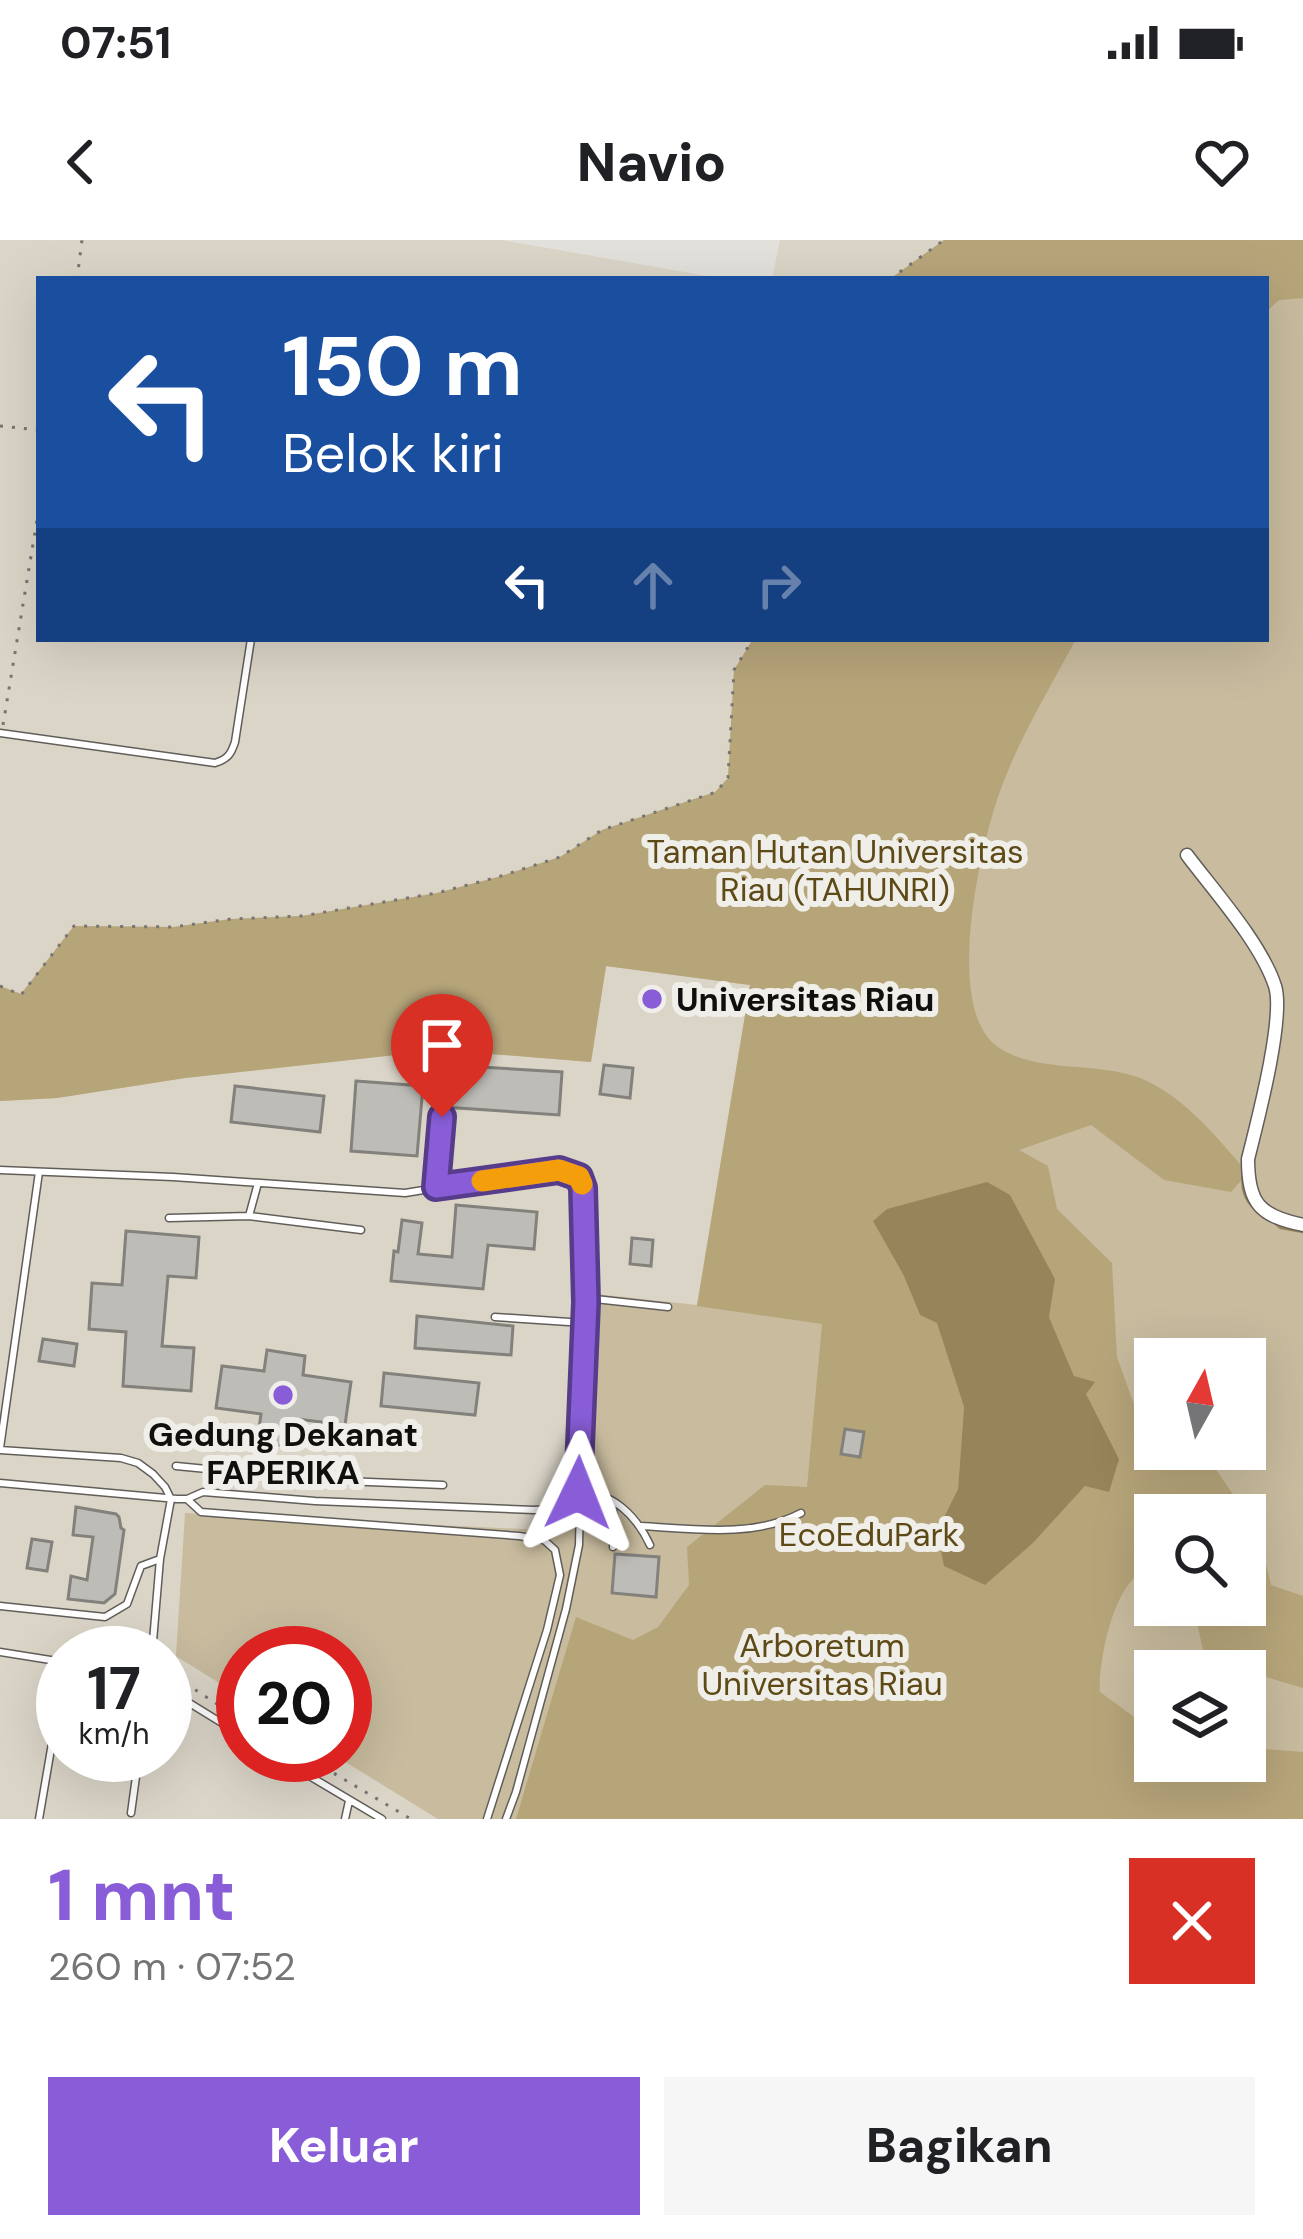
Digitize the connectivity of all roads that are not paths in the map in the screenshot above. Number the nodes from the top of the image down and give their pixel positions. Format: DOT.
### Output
graph roads {
  1 [pos="251,642"];
  2 [pos="1,733"];
  3 [pos="1187,856"];
  4 [pos="442,1117"];
  5 [pos="0,1170"];
  6 [pos="39,1172"];
  7 [pos="258,1183"];
  8 [pos="436,1187"];
  9 [pos="249,1216"];
  10 [pos="169,1218"];
  11 [pos="1303,1226"];
  12 [pos="361,1229"];
  13 [pos="586,1302"];
  14 [pos="668,1307"];
  15 [pos="495,1317"];
  16 [pos="584,1323"];
  17 [pos="0,1449"];
  18 [pos="176,1466"];
  19 [pos="0,1483"];
  20 [pos="443,1485"];
  21 [pos="578,1493"];
  22 [pos="171,1498"];
  23 [pos="187,1499"];
  24 [pos="611,1500"];
  25 [pos="578,1507"];
  26 [pos="802,1513"];
  27 [pos="641,1526"];
  28 [pos="650,1545"];
  29 [pos="613,1547"];
  30 [pos="160,1558"];
  31 [pos="0,1608"];
  32 [pos="154,1626"];
  33 [pos="0,1652"];
  34 [pos="36,1658"];
  35 [pos="45,1782"];
  36 [pos="135,1782"];
  37 [pos="318,1782"];
  38 [pos="349,1801"];
  39 [pos="131,1813"];
  40 [pos="39,1819"];
  41 [pos="346,1819"];
  42 [pos="382,1819"];
  43 [pos="487,1819"];
  44 [pos="506,1819"];
  1 -- 2 [label="lane"];
  3 -- 11 [label="street"];
  4 -- 8 [label="lane"];
  5 -- 6 [label="lane"];
  6 -- 7 [label="lane"];
  6 -- 17 [label="lane"];
  7 -- 8 [label="lane"];
  7 -- 9 [label="lane"];
  8 -- 13 [label="lane"];
  9 -- 10 [label="lane"];
  9 -- 12 [label="lane"];
  13 -- 14 [label="lane"];
  13 -- 16 [label="lane"];
  15 -- 16 [label="lane"];
  16 -- 21 [label="lane"];
  17 -- 22 [label="lane"];
  18 -- 20 [label="lane"];
  19 -- 22 [label="lane"];
  21 -- 24 [label="lane"];
  21 -- 25 [label="lane"];
  22 -- 23 [label="lane"];
  22 -- 30 [label="lane"];
  23 -- 25 [label="lane"];
  23 -- 43 [label="lane"];
  24 -- 27 [label="lane"];
  24 -- 29 [label="lane"];
  25 -- 44 [label="lane"];
  26 -- 27 [label="lane"];
  27 -- 28 [label="lane"];
  30 -- 31 [label="lane"];
  30 -- 32 [label="lane"];
  33 -- 34 [label="lane"];
  35 -- 40 [label="lane"];
  36 -- 39 [label="lane"];
  37 -- 38 [label="lane"];
  38 -- 41 [label="lane"];
  38 -- 42 [label="lane"];
}
